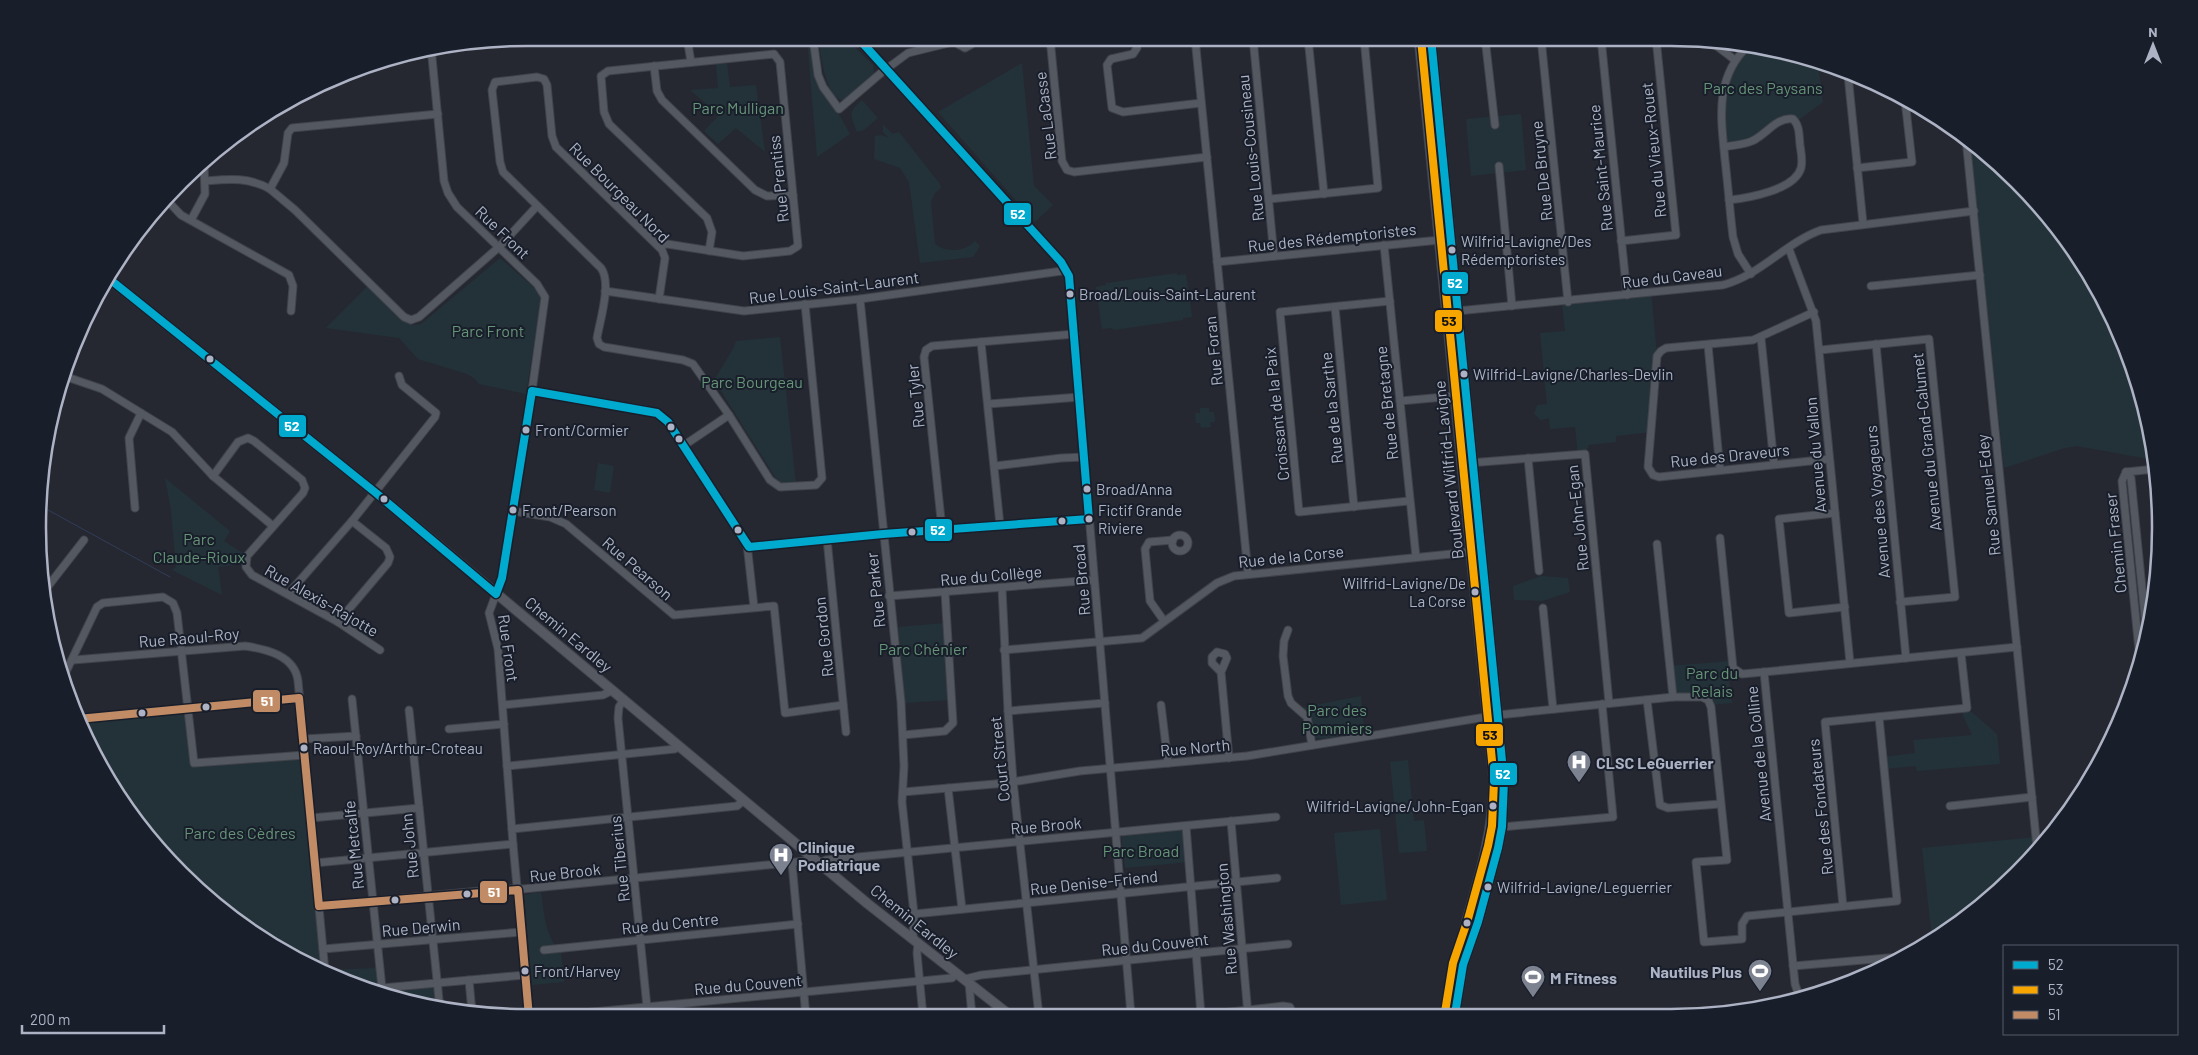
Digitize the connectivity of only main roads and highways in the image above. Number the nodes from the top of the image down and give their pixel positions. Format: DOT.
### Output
graph roads {
  1 [pos="1420,46"];
  2 [pos="1432,46"];
  3 [pos="114,282"];
  4 [pos="1476,552"];
  5 [pos="1493,716"];
  6 [pos="1001,1009"];
  7 [pos="1446,1009"];
  8 [pos="1456,1009"];
  1 -- 4 [label="main road, Boulevard Wilfrid-Lavigne"];
  2 -- 4 [label="main road, Boulevard Wilfrid-Lavigne"];
  3 -- 6 [label="main road, Chemin Eardley"];
  4 -- 5 [label="main road, Boulevard Wilfrid-Lavigne"];
  5 -- 7 [label="main road, Boulevard Wilfrid-Lavigne"];
  5 -- 8 [label="main road, Boulevard Wilfrid-Lavigne"];
}
